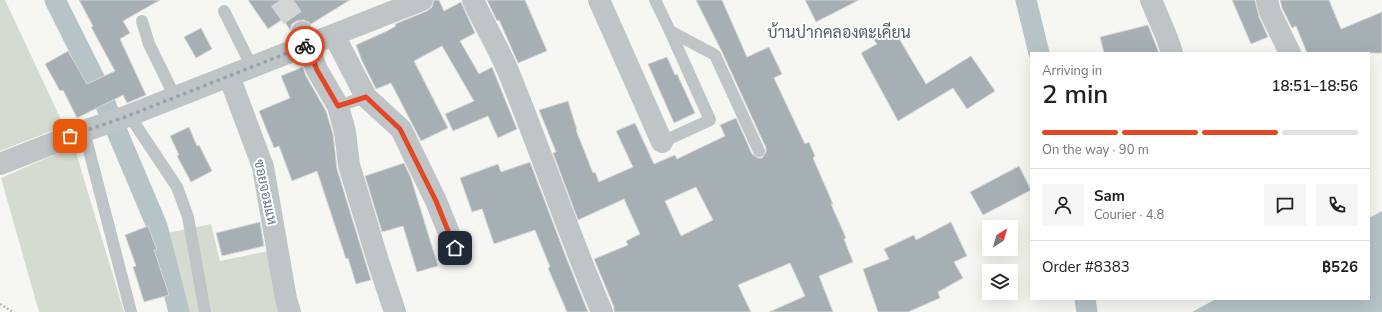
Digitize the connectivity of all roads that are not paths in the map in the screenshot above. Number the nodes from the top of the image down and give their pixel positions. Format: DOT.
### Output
graph roads {
  1 [pos="422,0"];
  2 [pos="473,0"];
  3 [pos="598,0"];
  4 [pos="655,0"];
  5 [pos="1151,0"];
  6 [pos="1267,0"];
  7 [pos="224,11"];
  8 [pos="142,21"];
  9 [pos="670,31"];
  10 [pos="334,35"];
  11 [pos="304,38"];
  12 [pos="1172,52"];
  13 [pos="1290,52"];
  14 [pos="252,67"];
  15 [pos="229,76"];
  16 [pos="175,97"];
  17 [pos="366,97"];
  18 [pos="338,106"];
  19 [pos="127,116"];
  20 [pos="92,128"];
  21 [pos="662,142"];
  22 [pos="759,151"];
  23 [pos="0,164"];
  24 [pos="455,248"];
  25 [pos="131,312"];
  26 [pos="205,312"];
  27 [pos="290,312"];
  28 [pos="395,312"];
  29 [pos="602,312"];
  1 -- 10 [label="street"];
  2 -- 29 [label="street"];
  3 -- 21 [label="street"];
  4 -- 9 [label="lane"];
  5 -- 12 [label="street"];
  6 -- 13 [label="street"];
  7 -- 14 [label="lane"];
  8 -- 16 [label="lane"];
  9 -- 21 [label="lane"];
  9 -- 22 [label="lane"];
  10 -- 11 [label="street"];
  10 -- 17 [label="street"];
  11 -- 14 [label="street"];
  11 -- 18 [label="street"];
  14 -- 15 [label="street"];
  15 -- 16 [label="street"];
  15 -- 27 [label="street, ซอยจอมแห"];
  16 -- 19 [label="street"];
  17 -- 18 [label="lane"];
  17 -- 24 [label="street"];
  18 -- 28 [label="street"];
  19 -- 20 [label="street"];
  19 -- 26 [label="lane"];
  20 -- 23 [label="street"];
  20 -- 25 [label="lane"];
}
